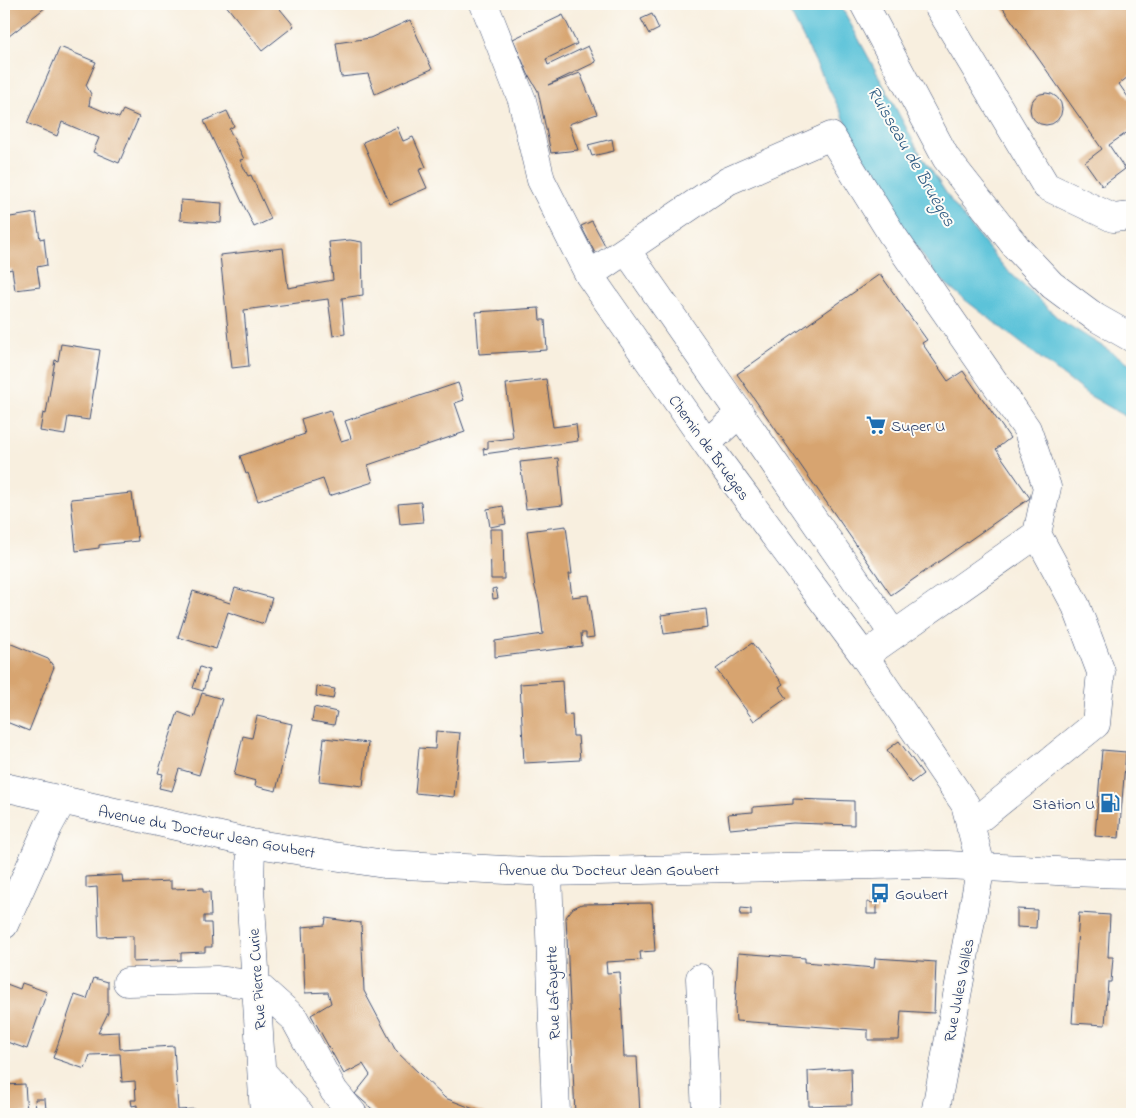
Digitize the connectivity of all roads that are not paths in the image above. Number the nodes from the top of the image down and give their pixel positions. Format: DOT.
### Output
graph roads {
  1 [pos="484,4"];
  2 [pos="864,4"];
  3 [pos="937,4"];
  4 [pos="1132,216"];
  5 [pos="626,250"];
  6 [pos="589,275"];
  7 [pos="1132,338"];
  8 [pos="740,413"];
  9 [pos="707,443"];
  10 [pos="1037,534"];
  11 [pos="894,635"];
  12 [pos="864,656"];
  13 [pos="4,787"];
  14 [pos="62,801"];
  15 [pos="970,826"];
  16 [pos="251,843"];
  17 [pos="981,866"];
  18 [pos="548,872"];
  19 [pos="1132,874"];
  20 [pos="4,926"];
  21 [pos="700,978"];
  22 [pos="127,982"];
  23 [pos="257,985"];
  24 [pos="262,1072"];
  25 [pos="264,1114"];
  26 [pos="300,1114"];
  27 [pos="353,1114"];
  28 [pos="556,1114"];
  29 [pos="706,1114"];
  30 [pos="935,1114"];
  1 -- 6 [label="street, Chemin de Bruèges"];
  2 -- 7 [label="street"];
  3 -- 4 [label="street"];
  5 -- 6 [label="street"];
  5 -- 8 [label="street"];
  5 -- 10 [label="street"];
  6 -- 9 [label="street, Chemin de Bruèges"];
  8 -- 9 [label="street"];
  8 -- 11 [label="street"];
  9 -- 12 [label="street, Chemin de Bruèges"];
  10 -- 11 [label="street"];
  10 -- 15 [label="street"];
  11 -- 12 [label="street"];
  12 -- 15 [label="street, Chemin de Bruèges"];
  13 -- 14 [label="street, Avenue du Docteur Jean Goubert"];
  14 -- 16 [label="street, Avenue du Docteur Jean Goubert"];
  14 -- 20 [label="street"];
  15 -- 17 [label="street, Chemin de Bruèges"];
  16 -- 18 [label="street, Avenue du Docteur Jean Goubert"];
  16 -- 23 [label="street, Rue Pierre Curie"];
  17 -- 18 [label="street, Avenue du Docteur Jean Goubert"];
  17 -- 19 [label="street, Avenue du Docteur Jean Goubert"];
  17 -- 30 [label="street, Rue Jules Vallès"];
  18 -- 28 [label="street, Rue Lafayette"];
  21 -- 29 [label="street"];
  22 -- 23 [label="street"];
  23 -- 24 [label="street, Rue Pierre Curie"];
  23 -- 27 [label="street"];
  24 -- 25 [label="street, Rue Pierre Curie"];
  24 -- 26 [label="street"];
}
